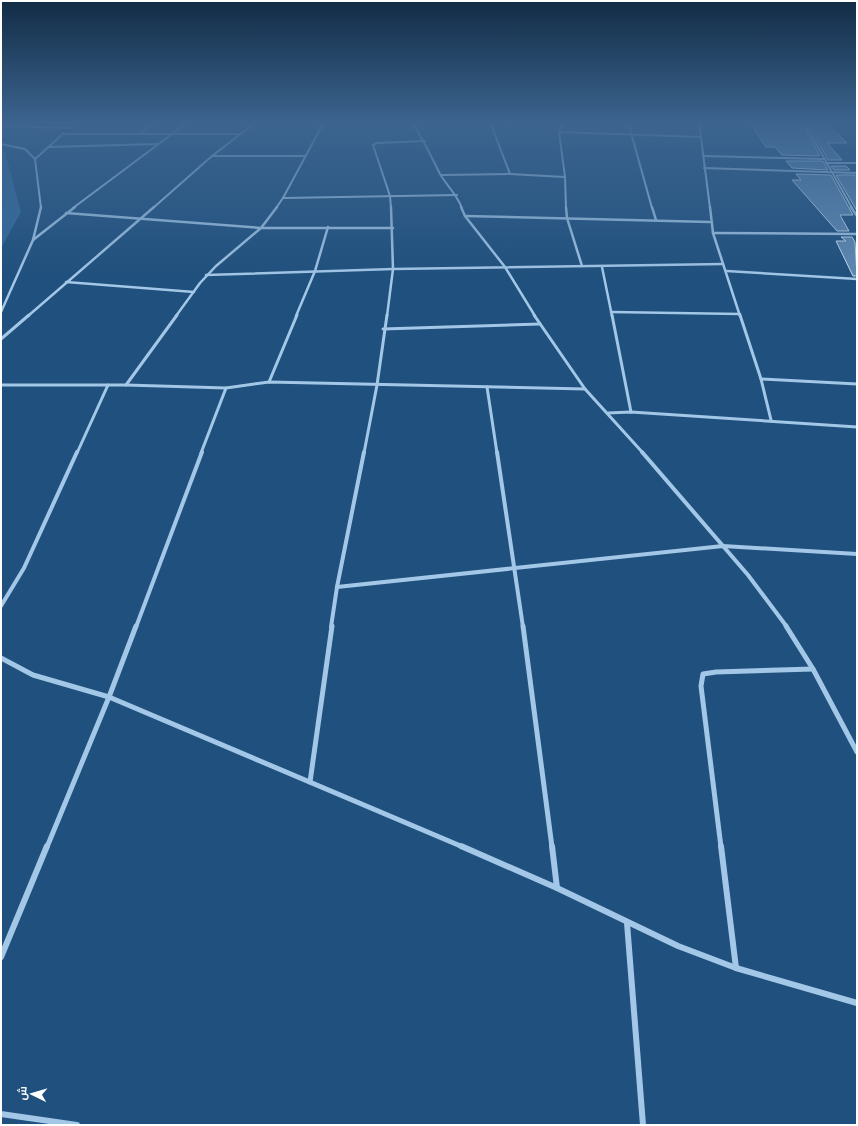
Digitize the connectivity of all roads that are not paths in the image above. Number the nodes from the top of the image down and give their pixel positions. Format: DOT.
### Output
graph roads {
  1 [pos="37,175"];
  2 [pos="117,175"];
  3 [pos="191,175"];
  4 [pos="296,175"];
  5 [pos="383,175"];
  6 [pos="441,175"];
  7 [pos="472,175"];
  8 [pos="520,175"];
  9 [pos="643,175"];
  10 [pos="705,175"];
  11 [pos="833,175"];
  12 [pos="565,177"];
  13 [pos="457,195"];
  14 [pos="390,196"];
  15 [pos="283,198"];
  16 [pos="66,213"];
  17 [pos="465,216"];
  18 [pos="857,216"];
  19 [pos="141,218"];
  20 [pos="566,218"];
  21 [pos="656,220"];
  22 [pos="710,222"];
  23 [pos="328,227"];
  24 [pos="261,228"];
  25 [pos="393,228"];
  26 [pos="713,232"];
  27 [pos="857,234"];
  28 [pos="33,240"];
  29 [pos="723,264"];
  30 [pos="582,266"];
  31 [pos="505,267"];
  32 [pos="602,267"];
  33 [pos="393,269"];
  34 [pos="315,271"];
  35 [pos="727,272"];
  36 [pos="206,275"];
  37 [pos="857,279"];
  38 [pos="66,282"];
  39 [pos="194,292"];
  40 [pos="1,312"];
  41 [pos="611,312"];
  42 [pos="740,314"];
  43 [pos="540,324"];
  44 [pos="383,328"];
  45 [pos="1,339"];
  46 [pos="761,379"];
  47 [pos="268,382"];
  48 [pos="857,384"];
  49 [pos="1,385"];
  50 [pos="108,385"];
  51 [pos="126,385"];
  52 [pos="377,385"];
  53 [pos="487,387"];
  54 [pos="226,388"];
  55 [pos="585,389"];
  56 [pos="631,412"];
  57 [pos="608,413"];
  58 [pos="771,420"];
  59 [pos="857,427"];
  60 [pos="723,546"];
  61 [pos="857,554"];
  62 [pos="515,568"];
  63 [pos="337,587"];
  64 [pos="1,606"];
  65 [pos="1,658"];
  66 [pos="813,670"];
  67 [pos="109,697"];
  68 [pos="857,752"];
  69 [pos="310,782"];
  70 [pos="557,888"];
  71 [pos="626,923"];
  72 [pos="1,957"];
  73 [pos="736,968"];
  74 [pos="857,1004"];
  75 [pos="1,1114"];
  76 [pos="77,1125"];
  77 [pos="643,1125"];
  1 -- 28 [label="street"];
  2 -- 16 [label="street"];
  3 -- 19 [label="street"];
  4 -- 15 [label="street"];
  5 -- 14 [label="street"];
  6 -- 7 [label="street"];
  6 -- 13 [label="street"];
  8 -- 12 [label="street"];
  9 -- 21 [label="street"];
  10 -- 22 [label="street"];
  11 -- 18 [label="street"];
  12 -- 20 [label="street"];
  13 -- 14 [label="street"];
  13 -- 17 [label="street"];
  14 -- 15 [label="street"];
  14 -- 25 [label="street"];
  15 -- 24 [label="street"];
  16 -- 19 [label="street"];
  16 -- 28 [label="street"];
  17 -- 20 [label="street"];
  17 -- 31 [label="street"];
  19 -- 24 [label="street"];
  19 -- 38 [label="street"];
  20 -- 21 [label="street"];
  20 -- 30 [label="street"];
  21 -- 22 [label="street"];
  22 -- 26 [label="street"];
  23 -- 24 [label="street"];
  23 -- 25 [label="street"];
  23 -- 34 [label="street"];
  24 -- 36 [label="street"];
  25 -- 33 [label="street"];
  26 -- 27 [label="street"];
  26 -- 29 [label="street"];
  28 -- 40 [label="street"];
  29 -- 32 [label="street"];
  29 -- 35 [label="street"];
  30 -- 31 [label="street"];
  30 -- 32 [label="street"];
  31 -- 33 [label="street"];
  31 -- 43 [label="street"];
  32 -- 41 [label="street"];
  33 -- 34 [label="street"];
  33 -- 44 [label="street"];
  34 -- 36 [label="street"];
  34 -- 47 [label="street"];
  35 -- 37 [label="street"];
  35 -- 42 [label="street"];
  36 -- 39 [label="street"];
  38 -- 39 [label="street"];
  38 -- 45 [label="street"];
  39 -- 51 [label="street"];
  41 -- 42 [label="street"];
  41 -- 56 [label="street"];
  42 -- 46 [label="street"];
  43 -- 44 [label="street"];
  43 -- 55 [label="street"];
  44 -- 52 [label="street"];
  46 -- 48 [label="street"];
  46 -- 58 [label="street"];
  47 -- 52 [label="street"];
  47 -- 54 [label="street"];
  49 -- 50 [label="street"];
  50 -- 51 [label="street"];
  50 -- 64 [label="street"];
  51 -- 54 [label="street"];
  52 -- 53 [label="street"];
  52 -- 63 [label="street"];
  53 -- 55 [label="street"];
  53 -- 62 [label="street"];
  54 -- 67 [label="street"];
  55 -- 57 [label="street"];
  56 -- 57 [label="street"];
  56 -- 58 [label="street"];
  57 -- 60 [label="street"];
  58 -- 59 [label="street"];
  60 -- 61 [label="street"];
  60 -- 62 [label="street"];
  60 -- 66 [label="street"];
  62 -- 63 [label="street"];
  62 -- 70 [label="street"];
  63 -- 69 [label="street"];
  65 -- 67 [label="street"];
  66 -- 68 [label="street"];
  66 -- 73 [label="street"];
  67 -- 69 [label="street"];
  67 -- 72 [label="street"];
  69 -- 70 [label="street"];
  70 -- 71 [label="street"];
  71 -- 73 [label="street"];
  71 -- 77 [label="street"];
  73 -- 74 [label="street"];
  75 -- 76 [label="street"];
}
